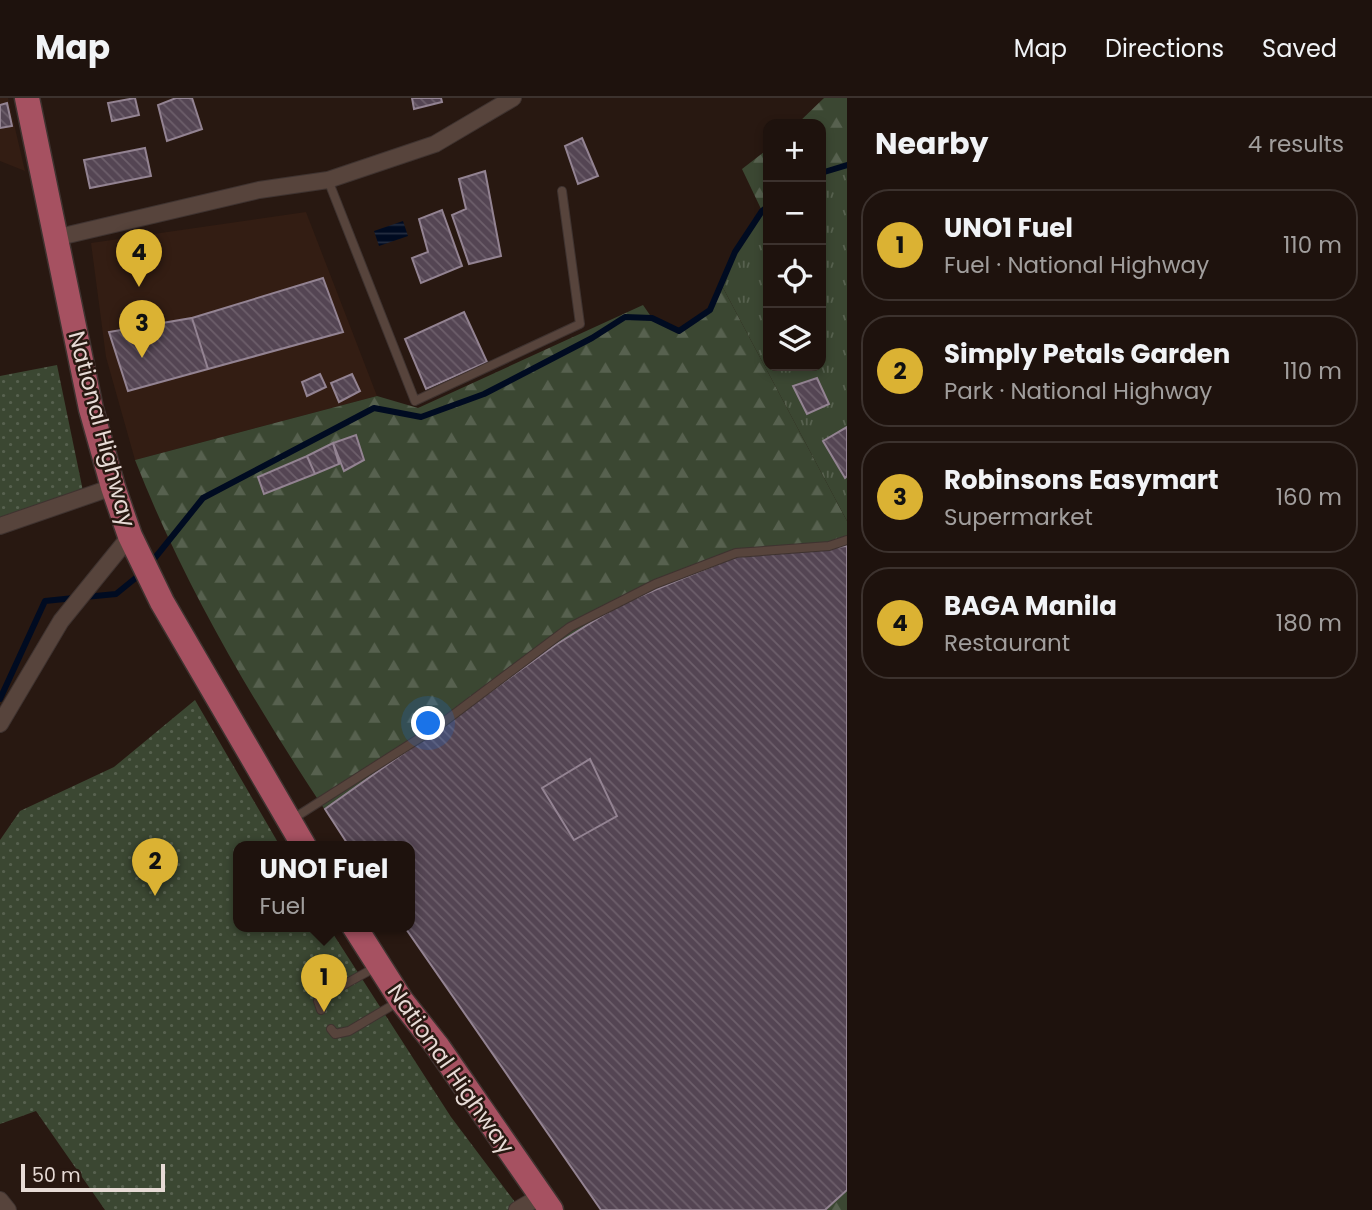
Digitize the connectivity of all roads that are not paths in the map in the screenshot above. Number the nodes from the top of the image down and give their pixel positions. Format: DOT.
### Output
graph roads {
  1 [pos="27,98"];
  2 [pos="513,98"];
  3 [pos="328,180"];
  4 [pos="562,191"];
  5 [pos="55,238"];
  6 [pos="113,486"];
  7 [pos="0,526"];
  8 [pos="847,540"];
  9 [pos="135,546"];
  10 [pos="0,724"];
  11 [pos="289,822"];
  12 [pos="301,841"];
  13 [pos="358,932"];
  14 [pos="379,965"];
  15 [pos="401,1000"];
  16 [pos="321,1010"];
  17 [pos="331,1029"];
  18 [pos="0,1200"];
  19 [pos="546,1203"];
  20 [pos="8,1210"];
  21 [pos="517,1210"];
  1 -- 5 [label="main road, National Highway"];
  2 -- 3 [label="street"];
  3 -- 4 [label="lane"];
  3 -- 5 [label="street"];
  5 -- 6 [label="main road, National Highway"];
  6 -- 7 [label="street"];
  6 -- 9 [label="main road, National Highway"];
  8 -- 11 [label="lane"];
  9 -- 10 [label="street"];
  9 -- 11 [label="main road, National Highway"];
  11 -- 12 [label="main road, National Highway"];
  13 -- 14 [label="main road, National Highway"];
  14 -- 15 [label="main road, National Highway"];
  14 -- 16 [label="lane"];
  15 -- 17 [label="lane"];
  15 -- 19 [label="main road, National Highway"];
  18 -- 20 [label="street"];
  19 -- 21 [label="street"];
}
